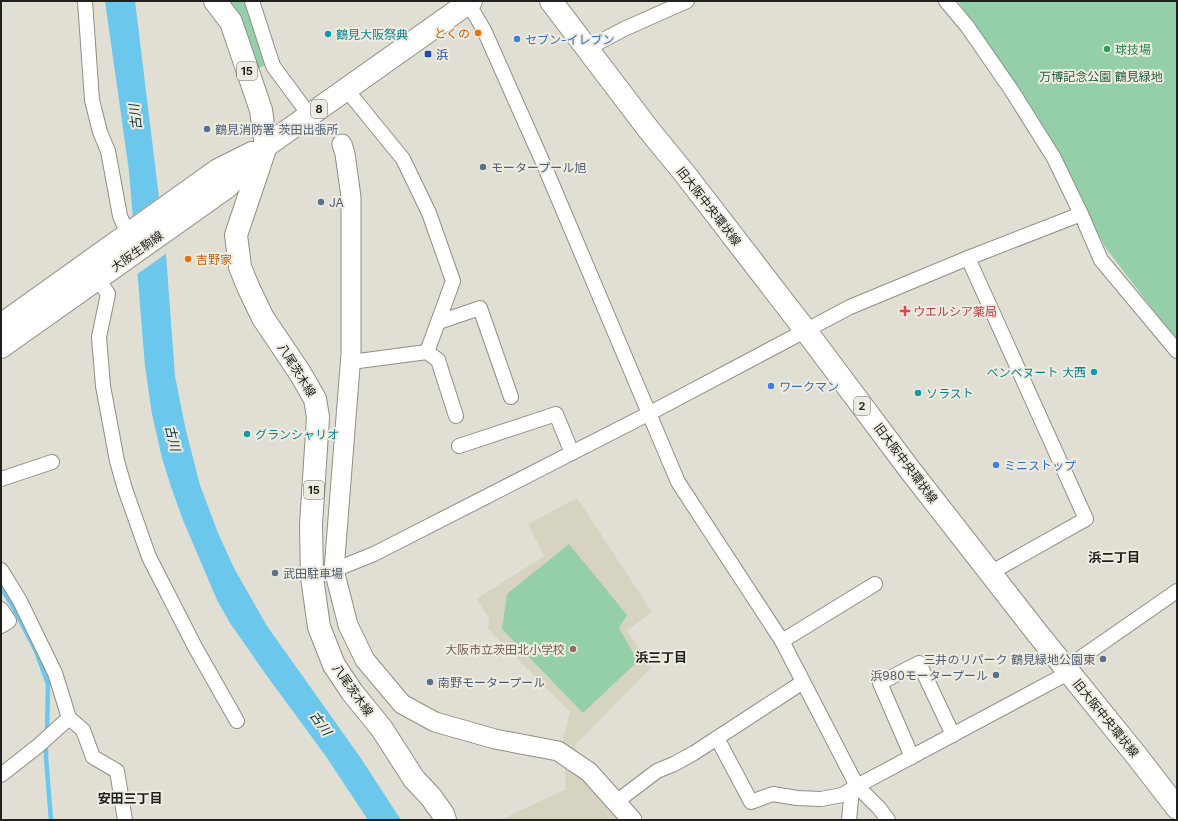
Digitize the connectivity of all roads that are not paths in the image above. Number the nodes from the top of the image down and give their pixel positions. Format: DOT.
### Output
graph roads {
  1 [pos="85,1"];
  2 [pos="216,1"];
  3 [pos="252,1"];
  4 [pos="551,1"];
  5 [pos="687,1"];
  6 [pos="946,1"];
  7 [pos="469,2"];
  8 [pos="588,48"];
  9 [pos="346,89"];
  10 [pos="310,116"];
  11 [pos="342,144"];
  12 [pos="266,146"];
  13 [pos="1081,214"];
  14 [pos="128,234"];
  15 [pos="968,258"];
  16 [pos="98,279"];
  17 [pos="439,322"];
  18 [pos="1,324"];
  19 [pos="806,331"];
  20 [pos="1,347"];
  21 [pos="1177,351"];
  22 [pos="427,352"];
  23 [pos="351,362"];
  24 [pos="510,397"];
  25 [pos="650,413"];
  26 [pos="456,416"];
  27 [pos="460,446"];
  28 [pos="572,453"];
  29 [pos="52,462"];
  30 [pos="1,477"];
  31 [pos="1,570"];
  32 [pos="334,570"];
  33 [pos="990,573"];
  34 [pos="312,577"];
  35 [pos="875,584"];
  36 [pos="1177,591"];
  37 [pos="1,609"];
  38 [pos="1,626"];
  39 [pos="782,641"];
  40 [pos="1068,670"];
  41 [pos="803,682"];
  42 [pos="69,718"];
  43 [pos="237,721"];
  44 [pos="953,735"];
  45 [pos="717,738"];
  46 [pos="912,757"];
  47 [pos="1,776"];
  48 [pos="854,788"];
  49 [pos="616,802"];
  50 [pos="1177,808"];
  51 [pos="124,820"];
  52 [pos="445,820"];
  53 [pos="632,820"];
  54 [pos="849,820"];
  55 [pos="888,820"];
  1 -- 14 [label="street"];
  2 -- 12 [label="main road, 八尾茨木線 / 15"];
  3 -- 10 [label="street"];
  4 -- 8 [label="main road, 旧大阪中央環状線 / 2"];
  5 -- 8 [label="street"];
  6 -- 13 [label="street"];
  7 -- 9 [label="main road, 大阪生駒線 / 8"];
  7 -- 25 [label="street"];
  8 -- 19 [label="main road, 旧大阪中央環状線 / 2"];
  9 -- 10 [label="main road, 大阪生駒線 / 8"];
  9 -- 17 [label="street"];
  10 -- 12 [label="main road, 大阪生駒線 / 8"];
  11 -- 23 [label="street"];
  12 -- 14 [label="main road, 大阪生駒線 / 8"];
  12 -- 16 [label="main road, 大阪生駒線 / 8"];
  12 -- 34 [label="main road, 八尾茨木線 / 15"];
  13 -- 15 [label="street"];
  13 -- 21 [label="street"];
  14 -- 18 [label="main road, 大阪生駒線 / 8"];
  15 -- 19 [label="street"];
  15 -- 33 [label="street"];
  16 -- 20 [label="main road, 大阪生駒線 / 8"];
  16 -- 43 [label="street"];
  17 -- 22 [label="street"];
  17 -- 24 [label="street"];
  19 -- 25 [label="street"];
  19 -- 33 [label="main road, 旧大阪中央環状線 / 2"];
  22 -- 23 [label="street"];
  22 -- 26 [label="street"];
  23 -- 32 [label="street"];
  25 -- 28 [label="street"];
  25 -- 39 [label="street"];
  27 -- 28 [label="street"];
  28 -- 32 [label="street"];
  29 -- 30 [label="street"];
  31 -- 42 [label="street"];
  32 -- 34 [label="street"];
  32 -- 49 [label="street"];
  33 -- 40 [label="main road, 旧大阪中央環状線 / 2"];
  34 -- 52 [label="main road, 八尾茨木線 / 15"];
  35 -- 39 [label="street"];
  36 -- 40 [label="street"];
  37 -- 38 [label="street"];
  39 -- 41 [label="street"];
  40 -- 44 [label="street"];
  40 -- 50 [label="main road, 旧大阪中央環状線 / 2"];
  41 -- 45 [label="street"];
  41 -- 48 [label="street"];
  42 -- 47 [label="street"];
  42 -- 51 [label="street"];
  44 -- 46 [label="street"];
  44 -- 46 [label="street"];
  45 -- 48 [label="street"];
  45 -- 49 [label="street"];
  46 -- 48 [label="street"];
  48 -- 54 [label="street"];
  48 -- 55 [label="street"];
  49 -- 53 [label="street"];
}
